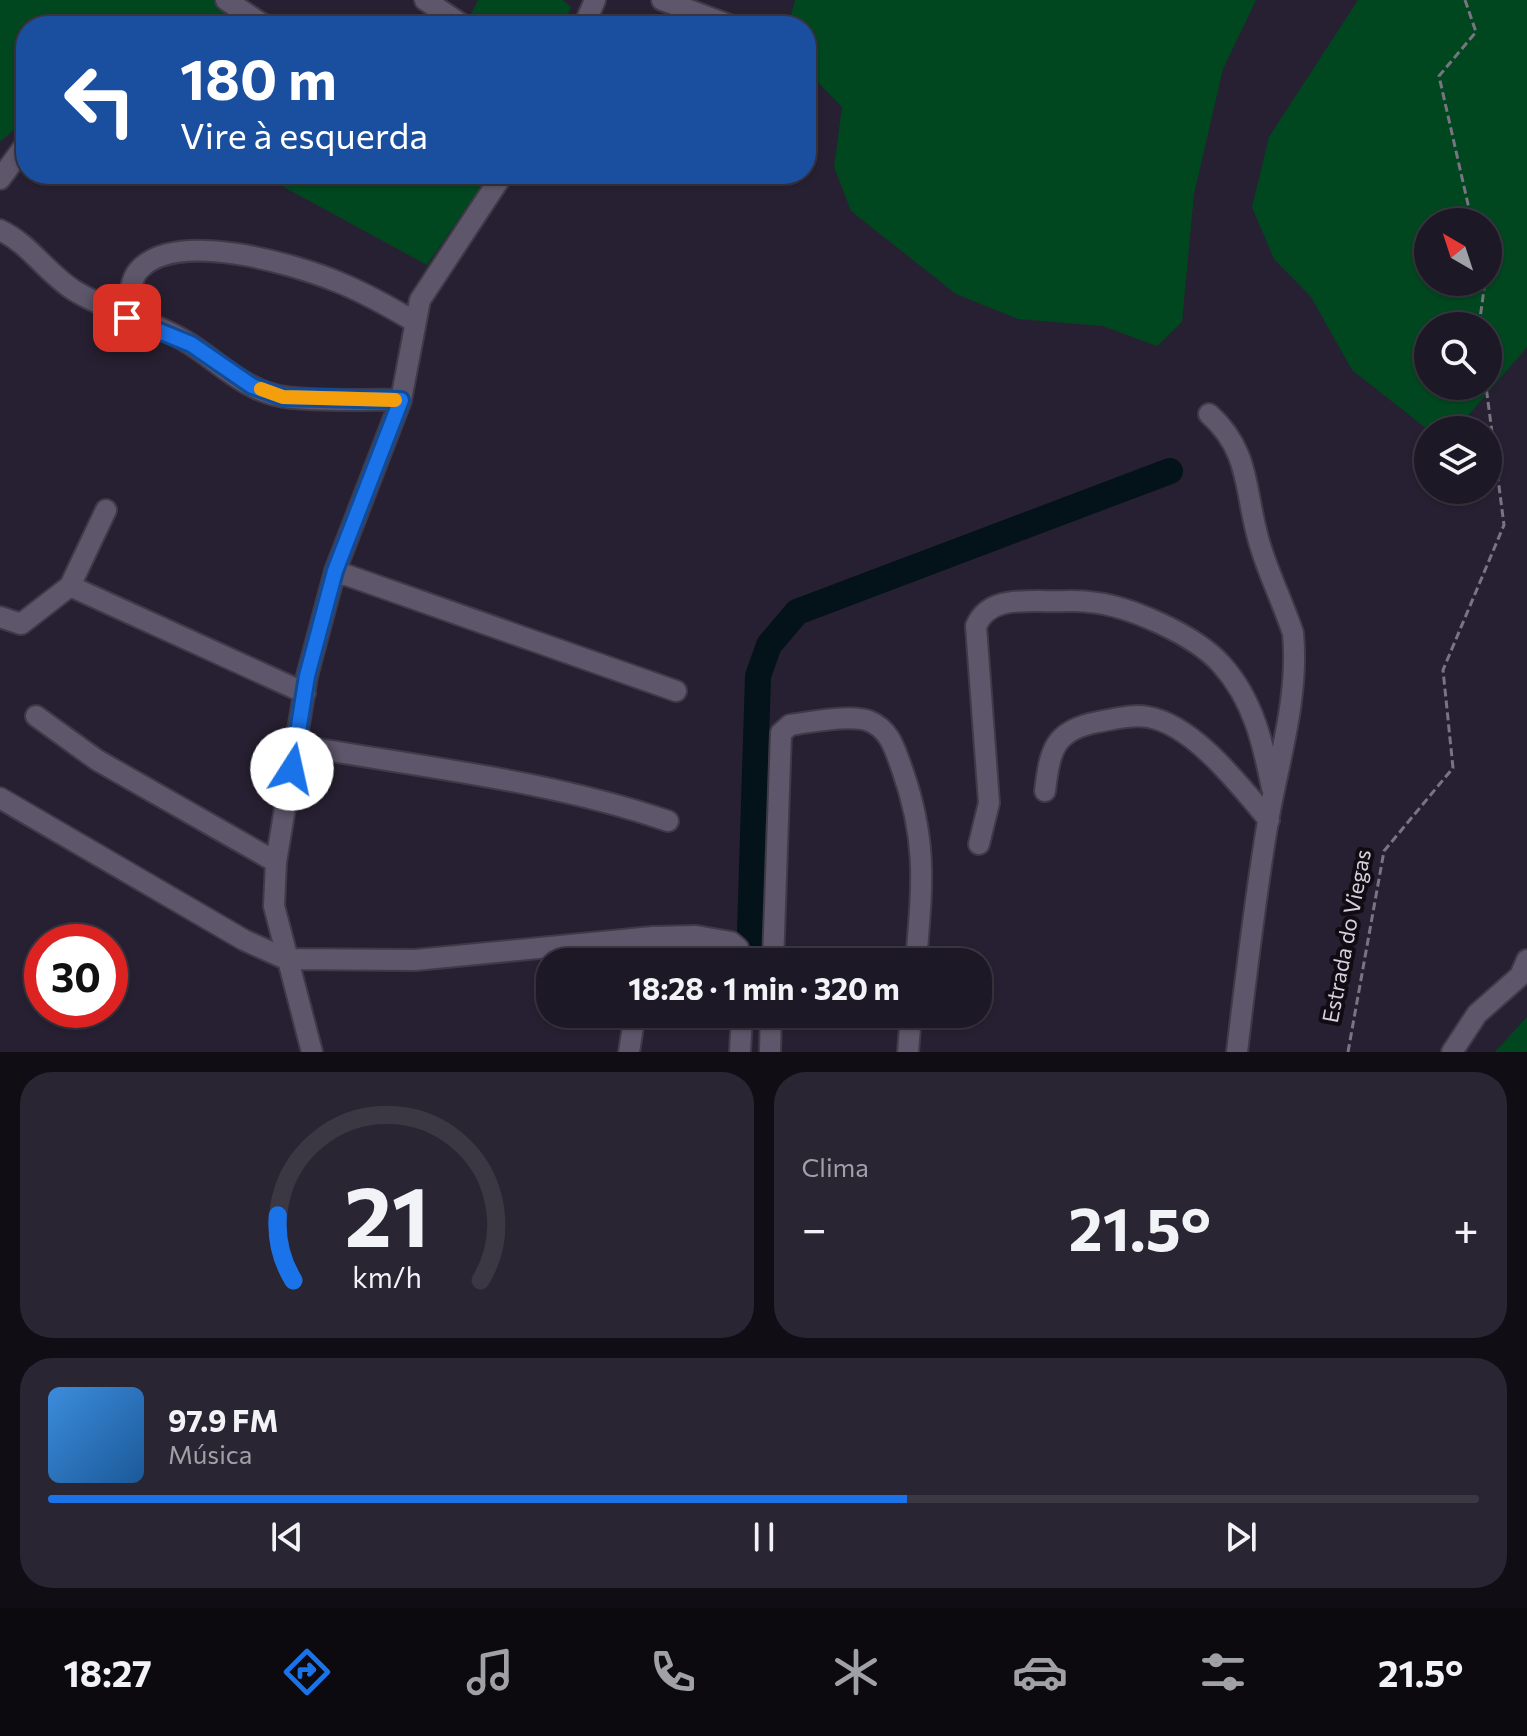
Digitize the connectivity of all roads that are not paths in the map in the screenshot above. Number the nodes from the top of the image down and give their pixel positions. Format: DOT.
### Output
graph roads {
  1 [pos="226,0"];
  2 [pos="425,0"];
  3 [pos="662,0"];
  4 [pos="250,16"];
  5 [pos="449,16"];
  6 [pos="705,16"];
  7 [pos="16,157"];
  8 [pos="0,179"];
  9 [pos="492,184"];
  10 [pos="0,230"];
  11 [pos="127,318"];
  12 [pos="415,322"];
  13 [pos="401,400"];
  14 [pos="1209,414"];
  15 [pos="106,510"];
  16 [pos="335,571"];
  17 [pos="70,586"];
  18 [pos="0,617"];
  19 [pos="676,691"];
  20 [pos="305,693"];
  21 [pos="36,716"];
  22 [pos="296,745"];
  23 [pos="1045,791"];
  24 [pos="1274,796"];
  25 [pos="0,798"];
  26 [pos="1269,820"];
  27 [pos="668,821"];
  28 [pos="979,844"];
  29 [pos="276,862"];
  30 [pos="653,937"];
  31 [pos="650,948"];
  32 [pos="738,948"];
  33 [pos="773,948"];
  34 [pos="917,948"];
  35 [pos="286,959"];
  36 [pos="1527,960"];
  37 [pos="633,1028"];
  38 [pos="741,1028"];
  39 [pos="771,1028"];
  40 [pos="910,1028"];
  41 [pos="312,1052"];
  42 [pos="629,1052"];
  43 [pos="740,1052"];
  44 [pos="770,1052"];
  45 [pos="908,1052"];
  46 [pos="1237,1052"];
  47 [pos="1452,1052"];
  1 -- 4 [label="street"];
  2 -- 5 [label="street"];
  3 -- 6 [label="street"];
  7 -- 8 [label="street"];
  9 -- 12 [label="street"];
  10 -- 11 [label="street"];
  11 -- 12 [label="street"];
  11 -- 13 [label="street"];
  12 -- 13 [label="street"];
  13 -- 16 [label="street"];
  14 -- 24 [label="street"];
  15 -- 17 [label="street"];
  16 -- 19 [label="street"];
  16 -- 20 [label="street"];
  17 -- 18 [label="street"];
  17 -- 20 [label="street"];
  20 -- 22 [label="street"];
  21 -- 29 [label="street"];
  22 -- 27 [label="street"];
  22 -- 29 [label="street"];
  23 -- 26 [label="street"];
  24 -- 26 [label="street"];
  24 -- 28 [label="street"];
  25 -- 35 [label="street"];
  26 -- 46 [label="street"];
  29 -- 35 [label="street"];
  30 -- 31 [label="street"];
  30 -- 32 [label="street"];
  30 -- 35 [label="street"];
  33 -- 34 [label="street"];
  35 -- 41 [label="street"];
  36 -- 47 [label="street"];
  37 -- 42 [label="street"];
  38 -- 43 [label="street"];
  39 -- 44 [label="street"];
  40 -- 45 [label="street"];
}
